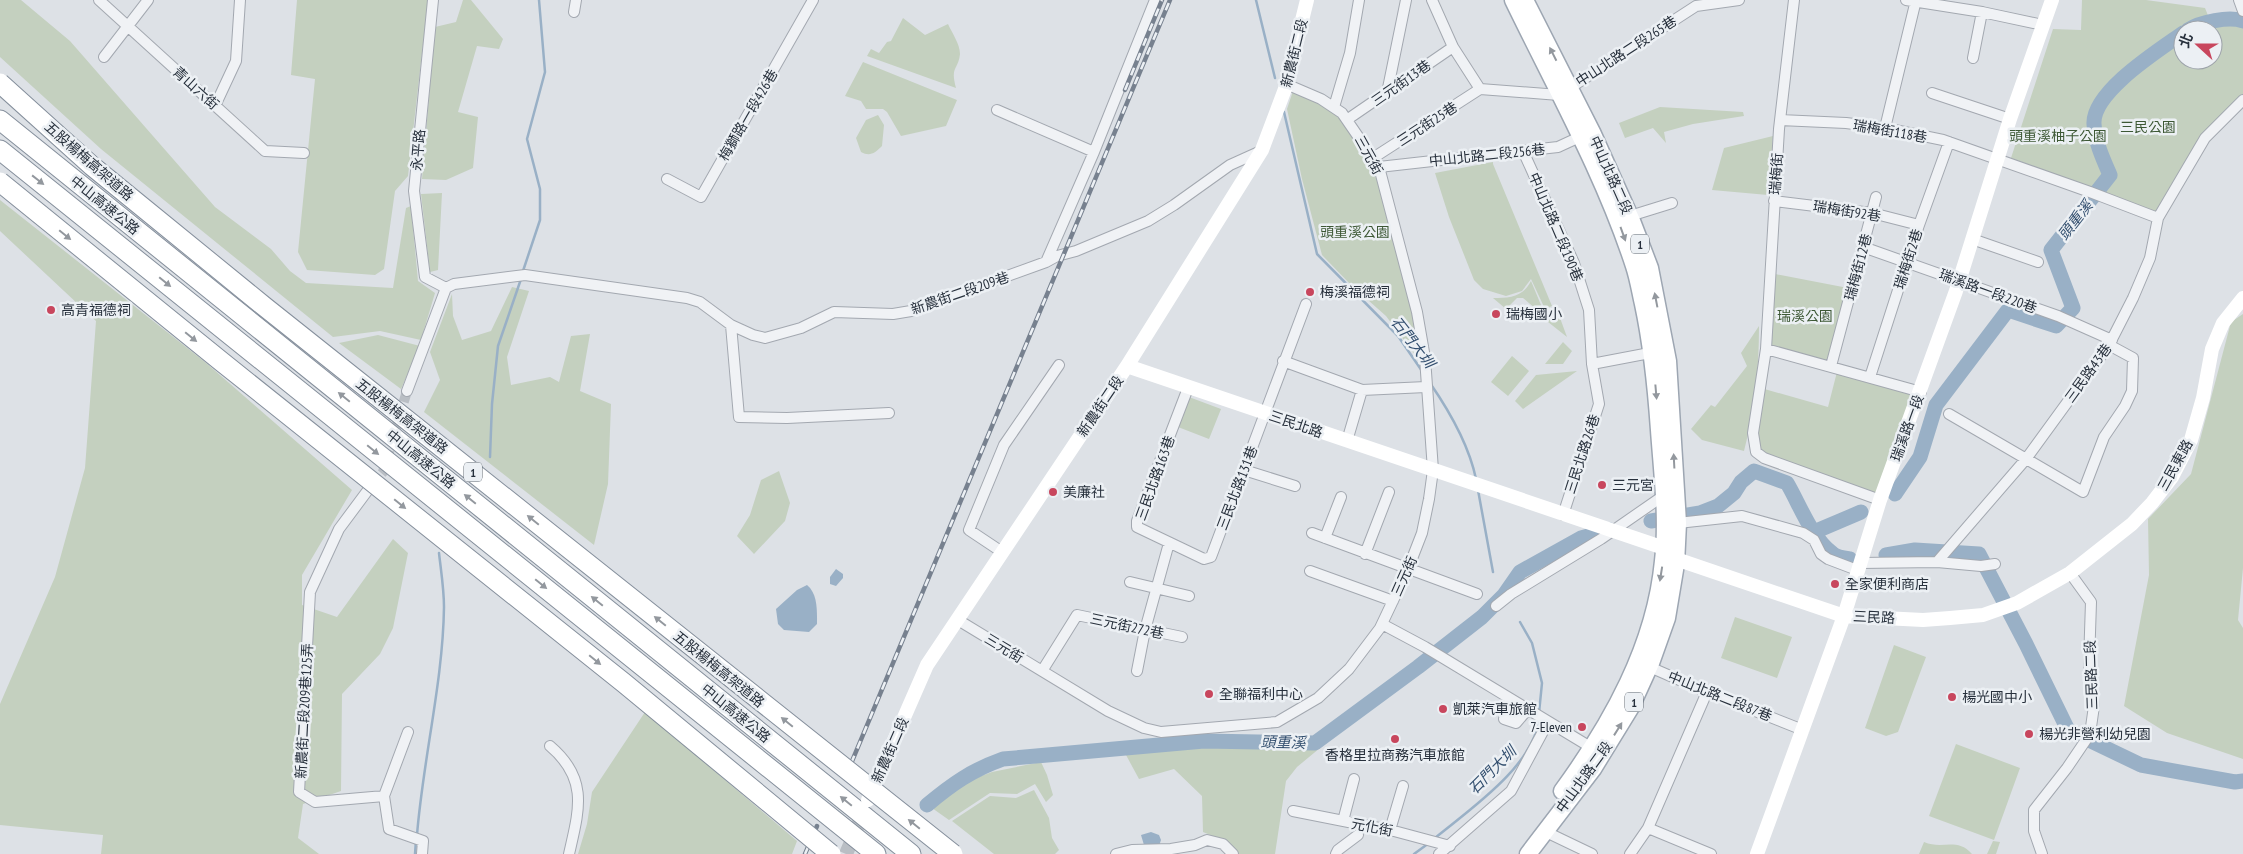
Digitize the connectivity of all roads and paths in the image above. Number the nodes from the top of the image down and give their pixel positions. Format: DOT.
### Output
graph roads {
  1 [pos="99,0"];
  2 [pos="148,0"];
  3 [pos="240,0"];
  4 [pos="433,0"];
  5 [pos="576,0"];
  6 [pos="813,0"];
  7 [pos="1155,0"];
  8 [pos="1307,0"];
  9 [pos="1359,0"];
  10 [pos="1406,0"];
  11 [pos="1432,0"];
  12 [pos="1513,0"];
  13 [pos="1525,0"];
  14 [pos="1739,0"];
  15 [pos="1794,0"];
  16 [pos="1912,0"];
  17 [pos="2052,0"];
  18 [pos="2239,0"];
  19 [pos="2243,11"];
  20 [pos="574,12"];
  21 [pos="1982,12"];
  22 [pos="2043,25"];
  23 [pos="128,26"];
  24 [pos="1453,47"];
  25 [pos="104,57"];
  26 [pos="1973,58"];
  27 [pos="0,83"];
  28 [pos="1286,84"];
  29 [pos="1480,89"];
  30 [pos="1565,92"];
  31 [pos="1387,93"];
  32 [pos="1932,93"];
  33 [pos="2243,100"];
  34 [pos="216,106"];
  35 [pos="1334,107"];
  36 [pos="997,110"];
  37 [pos="0,114"];
  38 [pos="1348,119"];
  39 [pos="2010,119"];
  40 [pos="0,120"];
  41 [pos="1780,120"];
  42 [pos="1885,128"];
  43 [pos="1586,134"];
  44 [pos="21,138"];
  45 [pos="1950,142"];
  46 [pos="0,150"];
  47 [pos="1262,150"];
  48 [pos="1523,151"];
  49 [pos="1094,152"];
  50 [pos="304,154"];
  51 [pos="1998,159"];
  52 [pos="1376,163"];
  53 [pos="668,179"];
  54 [pos="0,182"];
  55 [pos="1876,197"];
  56 [pos="1774,201"];
  57 [pos="1672,202"];
  58 [pos="1872,213"];
  59 [pos="1630,216"];
  60 [pos="2158,218"];
  61 [pos="1919,225"];
  62 [pos="1972,239"];
  63 [pos="1863,247"];
  64 [pos="1046,262"];
  65 [pos="1907,262"];
  66 [pos="2038,262"];
  67 [pos="1959,281"];
  68 [pos="446,288"];
  69 [pos="2243,298"];
  70 [pos="1306,304"];
  71 [pos="731,325"];
  72 [pos="2110,343"];
  73 [pos="1766,349"];
  74 [pos="1659,351"];
  75 [pos="1283,361"];
  76 [pos="1592,364"];
  77 [pos="1059,366"];
  78 [pos="1127,366"];
  79 [pos="1831,366"];
  80 [pos="1870,377"];
  81 [pos="1426,385"];
  82 [pos="1188,388"];
  83 [pos="1362,390"];
  84 [pos="407,391"];
  85 [pos="1921,392"];
  86 [pos="889,413"];
  87 [pos="1265,413"];
  88 [pos="1949,414"];
  89 [pos="1347,441"];
  90 [pos="2026,459"];
  91 [pos="1244,470"];
  92 [pos="1433,470"];
  93 [pos="1295,486"];
  94 [pos="368,490"];
  95 [pos="1388,492"];
  96 [pos="1341,497"];
  97 [pos="1880,500"];
  98 [pos="1669,513"];
  99 [pos="1563,515"];
  100 [pos="1613,531"];
  101 [pos="1312,533"];
  102 [pos="1325,538"];
  103 [pos="1169,543"];
  104 [pos="1002,552"];
  105 [pos="1365,554"];
  106 [pos="1670,554"];
  107 [pos="1204,559"];
  108 [pos="1937,562"];
  109 [pos="1995,564"];
  110 [pos="1859,566"];
  111 [pos="1408,569"];
  112 [pos="1310,571"];
  113 [pos="2070,573"];
  114 [pos="1130,582"];
  115 [pos="1156,590"];
  116 [pos="1477,594"];
  117 [pos="1190,596"];
  118 [pos="1503,600"];
  119 [pos="1393,601"];
  120 [pos="1844,616"];
  121 [pos="958,620"];
  122 [pos="1382,624"];
  123 [pos="1145,630"];
  124 [pos="1182,637"];
  125 [pos="1643,664"];
  126 [pos="1042,671"];
  127 [pos="1137,671"];
  128 [pos="1707,692"];
  129 [pos="1530,710"];
  130 [pos="1545,722"];
  131 [pos="1503,724"];
  132 [pos="1803,730"];
  133 [pos="408,732"];
  134 [pos="550,746"];
  135 [pos="1592,748"];
  136 [pos="1354,779"];
  137 [pos="1402,786"];
  138 [pos="384,796"];
  139 [pos="868,800"];
  140 [pos="1292,811"];
  141 [pos="1342,821"];
  142 [pos="1648,828"];
  143 [pos="1390,830"];
  144 [pos="1544,831"];
  145 [pos="1358,835"];
  146 [pos="1446,844"];
  147 [pos="422,854"];
  148 [pos="569,854"];
  149 [pos="831,854"];
  150 [pos="876,854"];
  151 [pos="911,854"];
  152 [pos="953,854"];
  153 [pos="1116,854"];
  154 [pos="1233,854"];
  155 [pos="1336,854"];
  156 [pos="1440,854"];
  157 [pos="1516,854"];
  158 [pos="1528,854"];
  159 [pos="1592,854"];
  160 [pos="1630,854"];
  161 [pos="1711,854"];
  162 [pos="1757,854"];
  163 [pos="2042,854"];
  1 -- 23 [label="street, 青山六街"];
  2 -- 23 [label="street"];
  3 -- 34 [label="street"];
  4 -- 68 [label="street, 永平路"];
  5 -- 20 [label="street"];
  6 -- 53 [label="street, 梅獅路一段426巷"];
  7 -- 49 [label="street"];
  8 -- 28 [label="street, 新農街二段"];
  9 -- 35 [label="street"];
  10 -- 31 [label="street"];
  11 -- 24 [label="street"];
  12 -- 30 [label="main road, 中山北路二段 / 1"];
  30 -- 13 [label="main road, 中山北路二段 / 1, one-way"];
  14 -- 30 [label="street, 中山北路二段265巷"];
  15 -- 41 [label="street, 瑞梅街"];
  16 -- 21 [label="street"];
  16 -- 42 [label="street"];
  17 -- 22 [label="street, 瑞溪路一段"];
  18 -- 19 [label="street"];
  21 -- 22 [label="street"];
  21 -- 26 [label="street"];
  22 -- 39 [label="street, 瑞溪路一段"];
  23 -- 25 [label="street"];
  23 -- 34 [label="street, 青山六街"];
  24 -- 29 [label="street"];
  24 -- 31 [label="street, 三元街13巷"];
  152 -- 27 [label="highway, 五股楊梅高架道路 / 1, one-way, bridge"];
  28 -- 35 [label="street, 三元街"];
  28 -- 47 [label="street, 新農街二段"];
  29 -- 30 [label="street"];
  29 -- 52 [label="street, 三元街25巷"];
  30 -- 43 [label="main road, 中山北路二段 / 1"];
  31 -- 38 [label="street, 三元街13巷"];
  32 -- 39 [label="street"];
  33 -- 60 [label="street, 三民路43巷"];
  34 -- 50 [label="street, 青山六街"];
  35 -- 38 [label="street, 三元街"];
  36 -- 49 [label="street"];
  37 -- 44 [label="highway"];
  38 -- 52 [label="street, 三元街"];
  39 -- 51 [label="street, 瑞溪路一段"];
  40 -- 44 [label="highway, 中山高速公路 / 1"];
  41 -- 42 [label="street, 瑞梅街118巷"];
  41 -- 56 [label="street, 瑞梅街"];
  42 -- 45 [label="street, 瑞梅街118巷"];
  43 -- 48 [label="street, 中山北路二段256巷"];
  43 -- 59 [label="main road, 中山北路二段 / 1"];
  43 -- 74 [label="main road, 中山北路二段 / 1, one-way"];
  151 -- 44 [label="highway, 中山高速公路 / 1, one-way"];
  45 -- 51 [label="street, 瑞梅街118巷"];
  45 -- 61 [label="street, 瑞梅街2巷"];
  46 -- 150 [label="highway, 中山高速公路, one-way"];
  47 -- 64 [label="street, 新農街二段209巷"];
  47 -- 78 [label="street, 新農街二段"];
  48 -- 52 [label="street, 中山北路二段256巷"];
  48 -- 76 [label="street, 中山北路二段190巷"];
  49 -- 64 [label="street"];
  51 -- 60 [label="street, 瑞梅街118巷"];
  51 -- 62 [label="street, 瑞溪路一段"];
  52 -- 81 [label="street, 三元街"];
  54 -- 149 [label="highway, one-way, bridge"];
  55 -- 58 [label="street, 瑞梅街12巷"];
  56 -- 58 [label="street, 瑞梅街92巷"];
  56 -- 73 [label="street, 瑞梅街"];
  57 -- 59 [label="street"];
  58 -- 61 [label="street, 瑞梅街92巷"];
  58 -- 63 [label="street, 瑞梅街12巷"];
  74 -- 59 [label="main road, 中山北路二段 / 1, one-way"];
  60 -- 72 [label="street, 三民路43巷"];
  61 -- 65 [label="street, 瑞梅街2巷"];
  62 -- 66 [label="street"];
  62 -- 67 [label="street, 瑞溪路一段"];
  63 -- 65 [label="street, 瑞溪路一段220巷"];
  63 -- 79 [label="street, 瑞梅街12巷"];
  64 -- 71 [label="street, 新農街二段209巷"];
  65 -- 67 [label="street, 瑞溪路一段220巷"];
  65 -- 80 [label="street, 瑞梅街2巷"];
  67 -- 72 [label="street, 瑞溪路一段220巷"];
  67 -- 85 [label="street, 瑞溪路一段"];
  68 -- 71 [label="street, 新農街二段209巷"];
  68 -- 84 [label="street"];
  69 -- 113 [label="street, 三民東路"];
  70 -- 75 [label="street, 三民北路131巷"];
  71 -- 86 [label="street"];
  72 -- 90 [label="street, 三民路43巷"];
  72 -- 90 [label="street, 瑞溪路一段220巷"];
  73 -- 79 [label="street"];
  73 -- 97 [label="street, 瑞梅街"];
  74 -- 76 [label="street"];
  74 -- 98 [label="main road, 中山北路二段 / 1"];
  75 -- 83 [label="street"];
  75 -- 87 [label="street, 三民北路131巷"];
  76 -- 99 [label="street, 三民北路26巷"];
  77 -- 104 [label="street"];
  78 -- 82 [label="street, 三民北路"];
  78 -- 104 [label="street, 新農街二段"];
  79 -- 80 [label="street"];
  80 -- 85 [label="street"];
  81 -- 83 [label="street"];
  81 -- 92 [label="street, 三元街"];
  82 -- 87 [label="street, 三民北路"];
  82 -- 103 [label="street, 三民北路163巷"];
  83 -- 89 [label="street"];
  85 -- 97 [label="street, 瑞溪路一段"];
  87 -- 89 [label="street, 三民北路"];
  87 -- 91 [label="street, 三民北路131巷"];
  88 -- 90 [label="street"];
  89 -- 92 [label="street, 三民北路"];
  90 -- 108 [label="street, 三民路43巷"];
  91 -- 93 [label="street"];
  91 -- 107 [label="street, 三民北路131巷"];
  92 -- 99 [label="street, 三民北路"];
  92 -- 111 [label="street, 三元街"];
  94 -- 138 [label="street, 新農街二段209巷125弄"];
  95 -- 105 [label="street"];
  96 -- 102 [label="street"];
  97 -- 110 [label="street, 瑞溪路一段"];
  98 -- 100 [label="street"];
  98 -- 106 [label="main road, 中山北路二段 / 1"];
  98 -- 110 [label="street"];
  99 -- 100 [label="street"];
  100 -- 106 [label="street"];
  100 -- 118 [label="street"];
  101 -- 102 [label="street"];
  102 -- 105 [label="street"];
  103 -- 107 [label="street, 三民北路163巷"];
  103 -- 115 [label="street"];
  104 -- 121 [label="street, 新農街二段"];
  105 -- 111 [label="street"];
  106 -- 120 [label="street, 三民路"];
  106 -- 125 [label="main road, 中山北路二段 / 1"];
  108 -- 109 [label="street"];
  108 -- 110 [label="street"];
  110 -- 120 [label="street, 瑞溪路一段"];
  111 -- 116 [label="street"];
  111 -- 119 [label="street, 三元街"];
  112 -- 119 [label="street"];
  113 -- 120 [label="street, 三民路"];
  113 -- 163 [label="street, 三民路二段"];
  114 -- 115 [label="street"];
  115 -- 117 [label="street"];
  115 -- 123 [label="street"];
  119 -- 122 [label="street, 三元街"];
  120 -- 132 [label="street, 瑞溪路一段"];
  121 -- 126 [label="street, 三元街"];
  121 -- 139 [label="street, 新農街二段"];
  122 -- 126 [label="street, 三元街"];
  122 -- 129 [label="street"];
  123 -- 124 [label="street, 三元街272巷"];
  123 -- 126 [label="street, 三元街272巷"];
  123 -- 127 [label="street"];
  125 -- 128 [label="street, 中山北路二段87巷"];
  125 -- 135 [label="main road, 中山北路二段 / 1"];
  144 -- 125 [label="main road, 中山北路二段 / 1, one-way"];
  128 -- 132 [label="street, 中山北路二段87巷"];
  128 -- 142 [label="street"];
  129 -- 130 [label="street"];
  129 -- 131 [label="street"];
  130 -- 135 [label="street"];
  130 -- 146 [label="street"];
  132 -- 162 [label="street, 瑞溪路一段"];
  133 -- 138 [label="street"];
  134 -- 148 [label="street"];
  135 -- 157 [label="main road, 中山北路二段 / 1"];
  136 -- 141 [label="street"];
  137 -- 143 [label="street"];
  138 -- 147 [label="street"];
  140 -- 141 [label="street, 元化街"];
  141 -- 143 [label="street, 元化街"];
  142 -- 160 [label="street"];
  142 -- 161 [label="street"];
  143 -- 146 [label="street, 元化街"];
  144 -- 158 [label="main road, 中山北路二段 / 1"];
  144 -- 159 [label="street"];
  145 -- 155 [label="street"];
  146 -- 156 [label="street"];
  153 -- 154 [label="street"];
}
